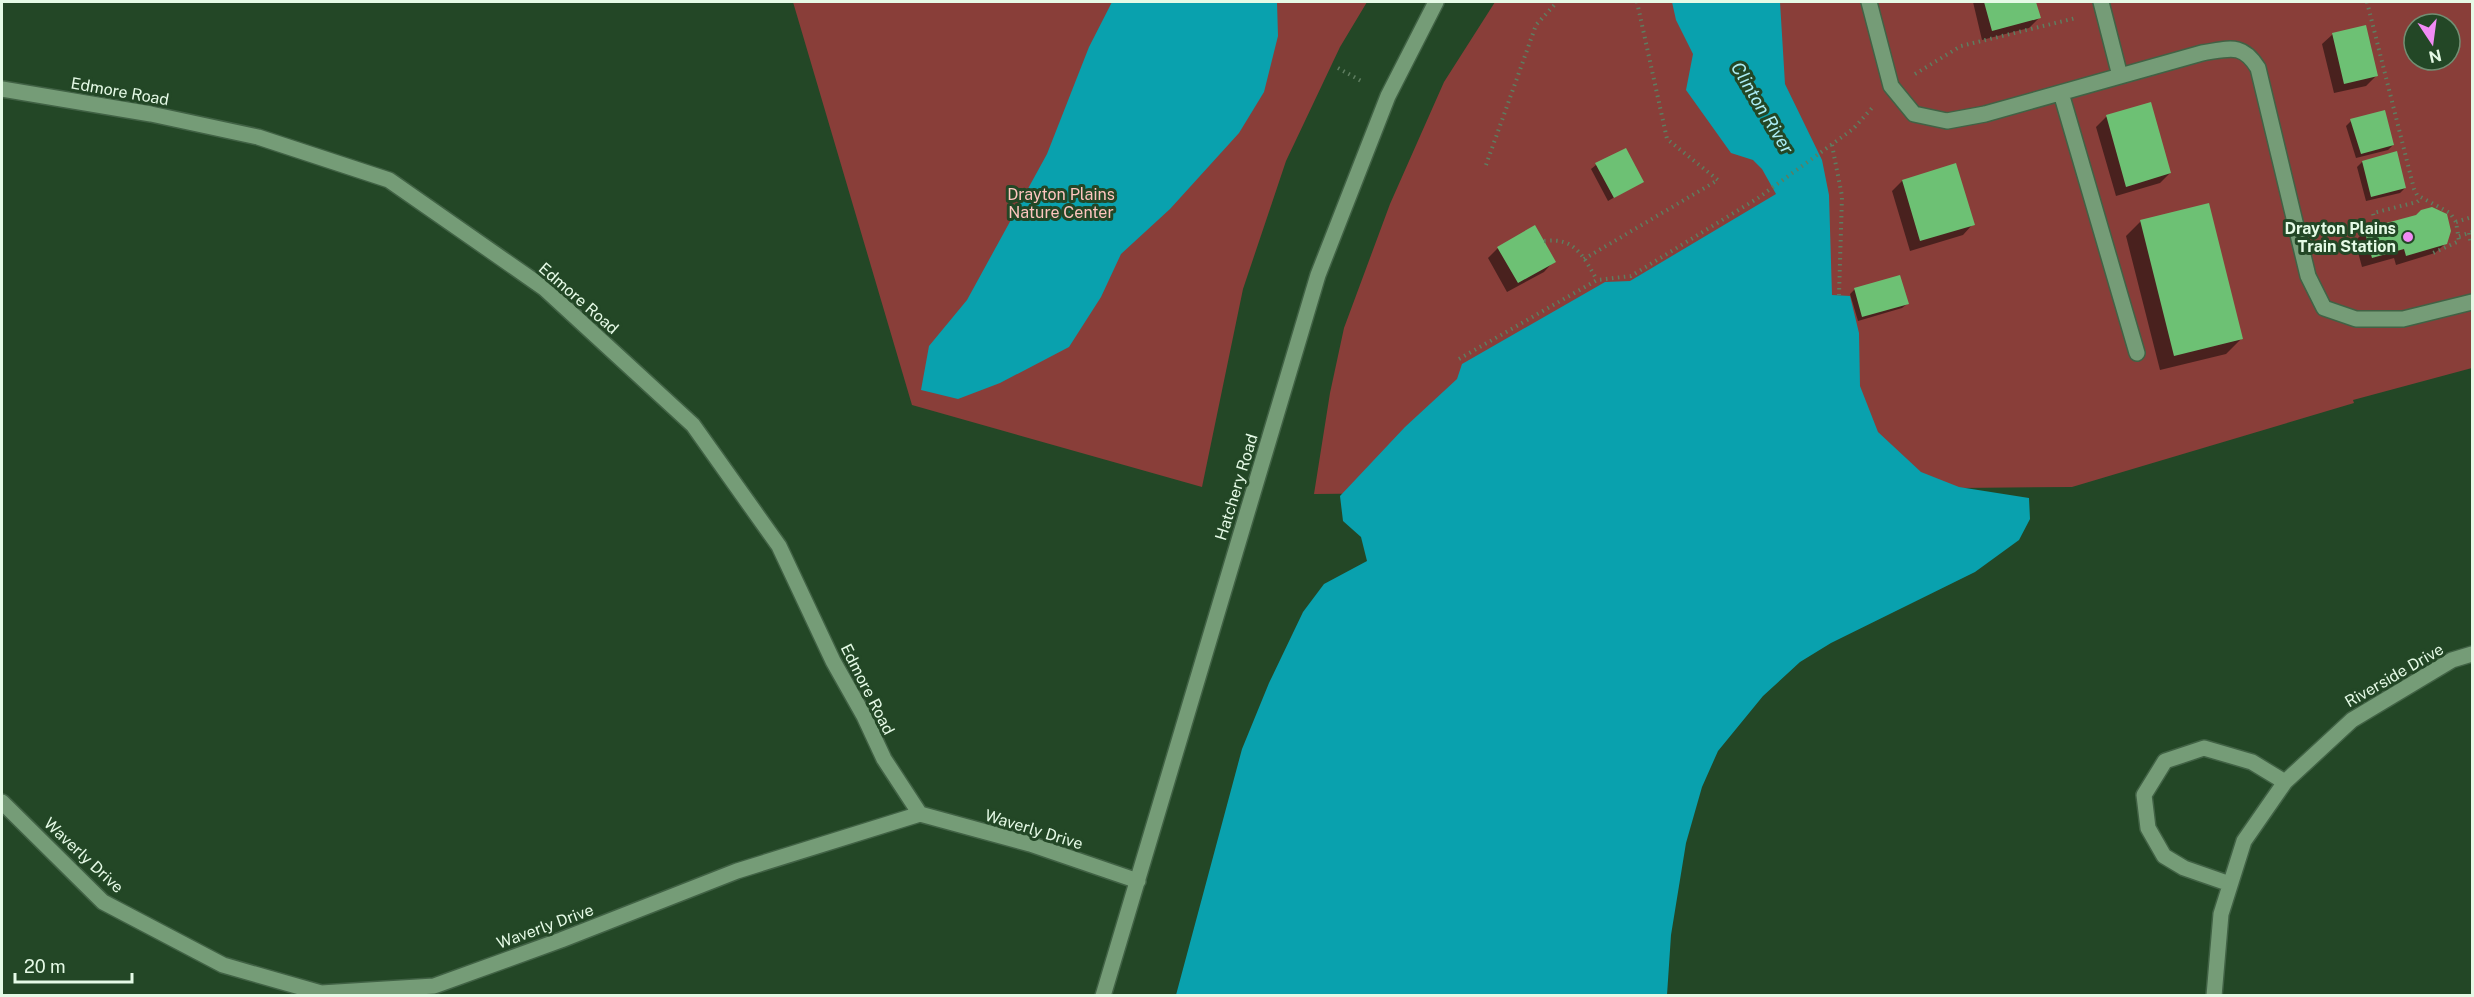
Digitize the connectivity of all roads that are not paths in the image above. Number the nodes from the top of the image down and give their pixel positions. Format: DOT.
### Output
graph roads {
  1 [pos="1436,2"];
  2 [pos="1869,2"];
  3 [pos="2102,7"];
  4 [pos="2120,76"];
  5 [pos="2,89"];
  6 [pos="2061,93"];
  7 [pos="2472,302"];
  8 [pos="2137,353"];
  9 [pos="2472,654"];
  10 [pos="2285,782"];
  11 [pos="2,802"];
  12 [pos="920,814"];
  13 [pos="1138,881"];
  14 [pos="2230,884"];
  15 [pos="381,992"];
  16 [pos="1103,996"];
  17 [pos="2214,996"];
  1 -- 13 [label="street, Hatchery Road"];
  2 -- 6 [label="street"];
  3 -- 4 [label="street"];
  4 -- 6 [label="street"];
  4 -- 7 [label="street"];
  5 -- 12 [label="street, Edmore Road"];
  6 -- 8 [label="street"];
  9 -- 10 [label="street, Riverside Drive"];
  10 -- 14 [label="street, Riverside Drive"];
  10 -- 14 [label="street"];
  11 -- 15 [label="street, Waverly Drive"];
  12 -- 13 [label="street, Waverly Drive"];
  12 -- 15 [label="street, Waverly Drive"];
  13 -- 16 [label="street, Hatchery Road"];
  14 -- 17 [label="street, Riverside Drive"];
}
